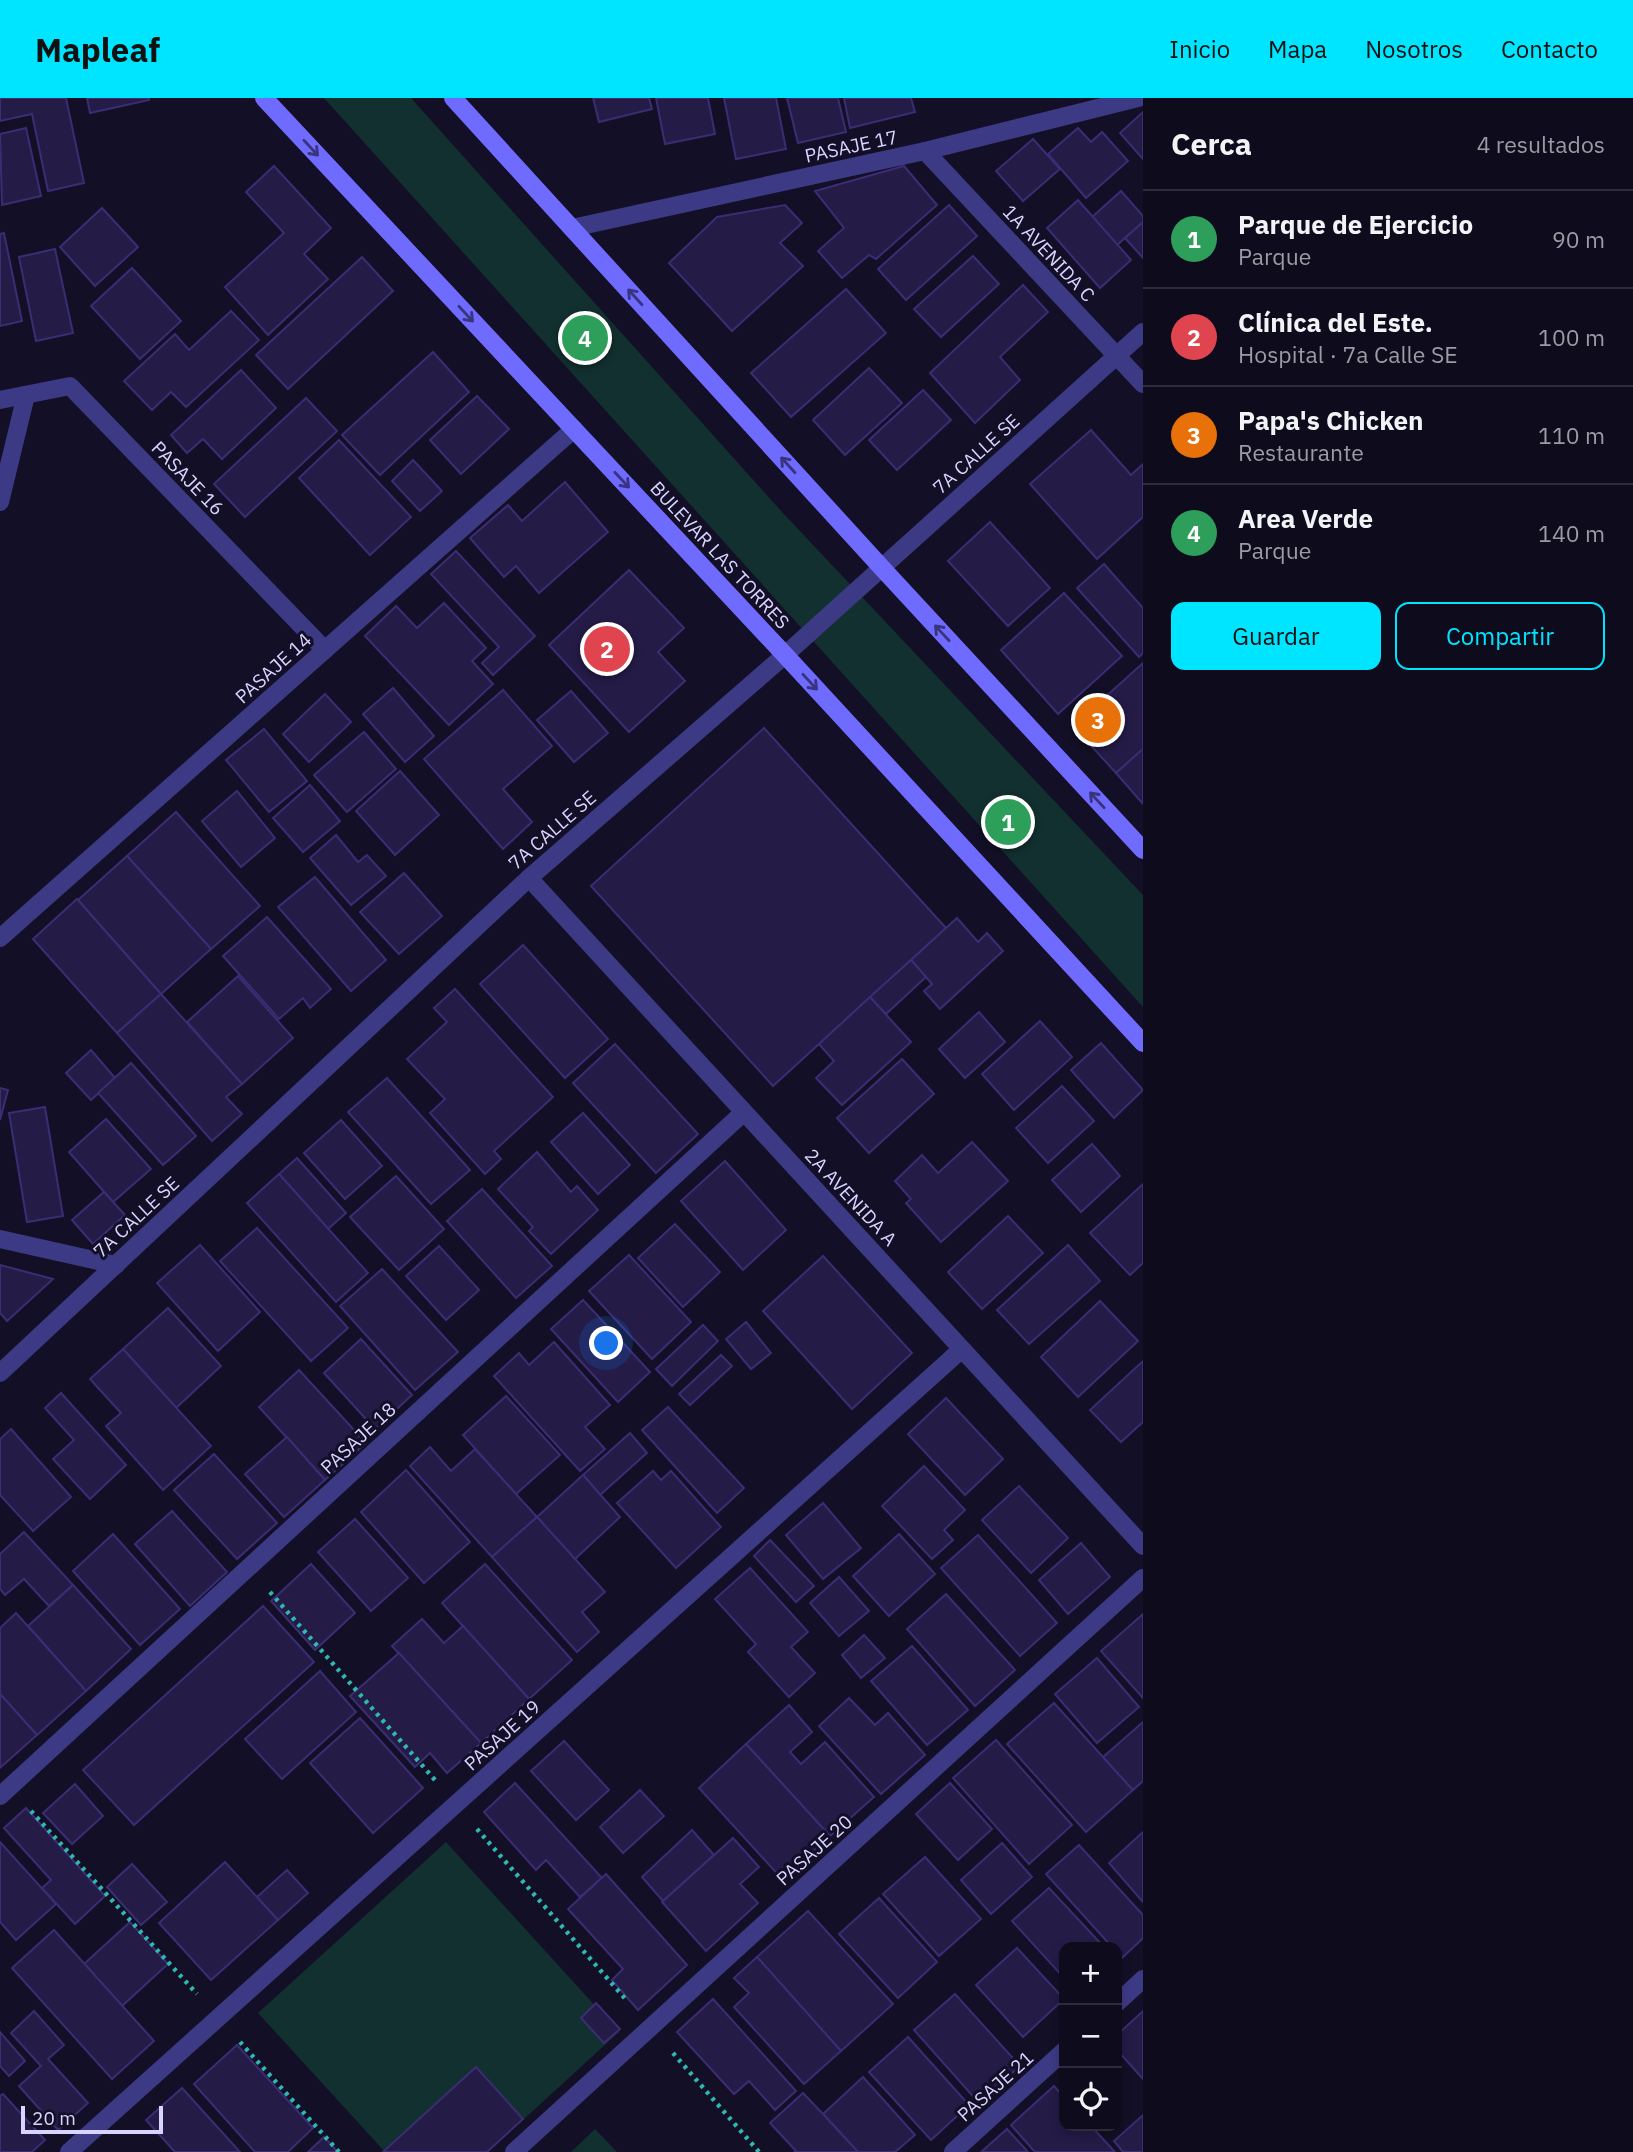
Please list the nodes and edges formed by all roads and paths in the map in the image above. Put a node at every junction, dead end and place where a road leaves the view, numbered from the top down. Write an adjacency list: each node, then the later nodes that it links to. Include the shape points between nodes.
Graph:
1 (264, 98): 11 (street, BULEVAR LAS TORRES, one-way to 11)
2 (453, 98): 5 (street)
3 (1138, 98): 4 (street, PASAJE 17)
4 (925, 152): 5 (street, PASAJE 17); 7 (street, 1A AVENIDA C)
5 (572, 228): 13 (street, one-way to 5)
6 (1143, 332): 7 (street, 7A CALLE SE)
7 (1117, 355): 8 (street, 1A AVENIDA C); 13 (street, 7A CALLE SE)
8 (1143, 384)
9 (26, 395): 10 (street, PASAJE 16); 12 (street); 14 (street, PASAJE 16, via 70,386)
10 (0, 400)
11 (574, 429): 14 (street, PASAJE 14); 15 (street, BULEVAR LAS TORRES, one-way to 15)
12 (0, 502)
13 (882, 568): 15 (street, 7A CALLE SE); 16 (street, one-way to 13)
14 (325, 650): 18 (street, PASAJE 14)
15 (785, 655): 17 (street, 7A CALLE SE); 19 (street, BULEVAR LAS TORRES, one-way to 19)
16 (1143, 850)
17 (529, 878): 20 (street, 2A AVENIDA A); 22 (street, 7A CALLE SE)
18 (0, 938)
19 (1143, 1043)
20 (744, 1112): 23 (street, 2A AVENIDA A); 26 (street, PASAJE 18)
21 (0, 1239): 22 (street)
22 (116, 1265): 24 (street, 7A CALLE SE)
23 (962, 1349): 25 (street, 2A AVENIDA A); 29 (street, PASAJE 19)
24 (0, 1373)
25 (1143, 1546)
26 (249, 1567): 28 (street, PASAJE 18); 29 (path)
27 (1143, 1578): 33 (street, PASAJE 20)
28 (5, 1792): 32 (path)
29 (455, 1804): 32 (street, PASAJE 19); 33 (path)
30 (1143, 1979): 31 (street)
31 (1122, 1998)
32 (218, 2018): 35 (street, PASAJE 19); 36 (path)
33 (650, 2028): 37 (street, PASAJE 20); 38 (path)
34 (1059, 2056): 39 (street, PASAJE 21)
35 (69, 2152)
36 (339, 2152)
37 (514, 2152)
38 (759, 2152)
39 (953, 2152)

